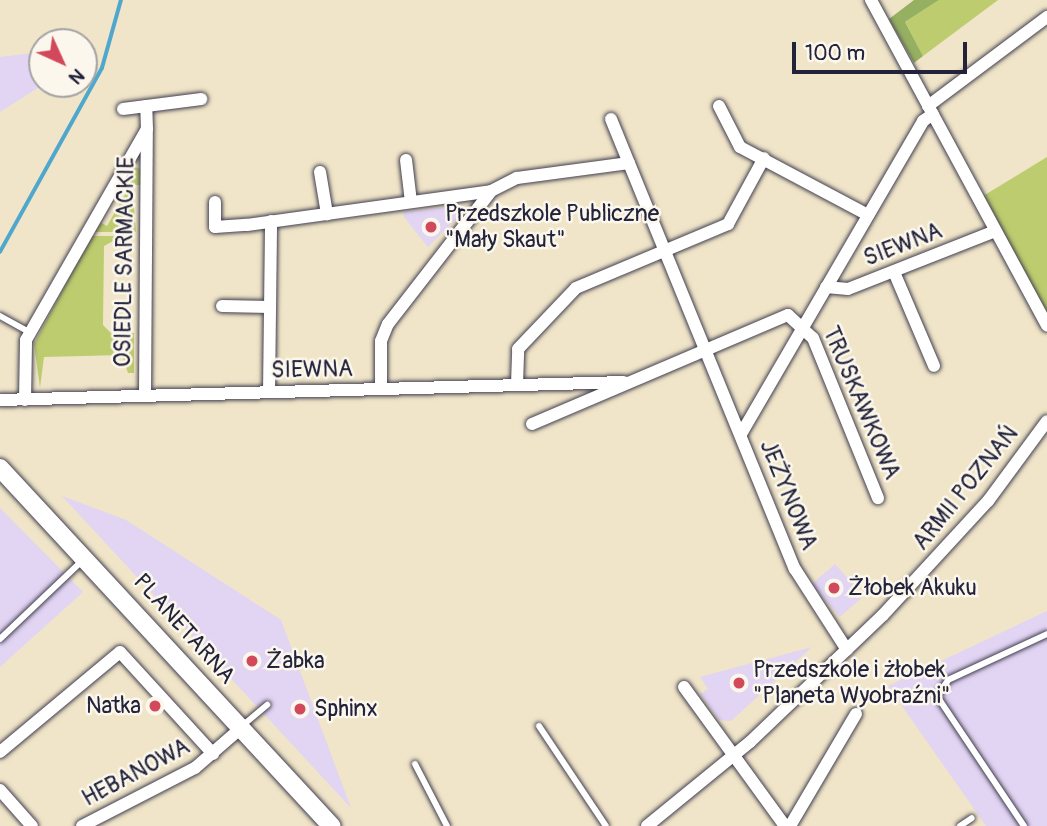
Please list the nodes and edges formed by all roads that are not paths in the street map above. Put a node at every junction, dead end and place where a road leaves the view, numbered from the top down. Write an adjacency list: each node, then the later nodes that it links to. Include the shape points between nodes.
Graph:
1 (871, 0): 7 (street)
2 (1047, 17): 7 (street)
3 (201, 99): 4 (street)
4 (146, 106): 6 (street); 9 (street, OSIEDLE SARMACKIE)
5 (719, 106): 10 (street, via 736,144)
6 (123, 109)
7 (931, 110): 18 (street); 20 (street)
8 (611, 119): 12 (street, JEŻYNOWA)
9 (147, 129): 29 (street, OSIEDLE SARMACKIE); 36 (street, OSIEDLE SARMACKIE)
10 (765, 158): 18 (street); 21 (street, via 733,221)
11 (406, 160): 16 (street)
12 (629, 163): 14 (street, via 517,178); 21 (street, JEŻYNOWA)
13 (320, 172): 17 (street)
14 (491, 191): 16 (street); 34 (street, via 388,324 381,341)
15 (215, 202): 19 (street, via 215,227)
16 (411, 202): 17 (street)
17 (327, 214): 19 (street)
18 (868, 215): 23 (street)
19 (271, 221): 25 (street)
20 (995, 231): 22 (street, SIEWNA); 28 (street)
21 (666, 250): 30 (street, JEŻYNOWA); 33 (street, via 576,288 518,349)
22 (894, 272): 23 (street, SIEWNA, via 840,291); 31 (street)
23 (826, 286): 27 (street)
24 (222, 306): 25 (street)
25 (270, 307): 35 (street)
26 (0, 316): 29 (lane)
27 (804, 324): 30 (street, SIEWNA, via 783,316); 41 (street); 43 (street, TRUSKAWKOWA)
28 (1047, 326)
29 (29, 332): 37 (street, OSIEDLE SARMACKIE)
30 (706, 347): 32 (street, SIEWNA); 41 (street, JEŻYNOWA)
31 (934, 366)
32 (624, 382): 33 (street, SIEWNA); 40 (street, SIEWNA)
33 (517, 384): 34 (street, SIEWNA)
34 (381, 389): 35 (street, SIEWNA)
35 (269, 392): 36 (street, SIEWNA)
36 (145, 395): 37 (street, SIEWNA)
37 (25, 400): 38 (street, SIEWNA)
38 (0, 401)
39 (1047, 421): 47 (street, ARMII POZNAŃ, via 965,527)
40 (532, 424)
41 (741, 434): 47 (street, JEŻYNOWA, via 805,591)
42 (0, 468): 44 (street, PLANETARNA)
43 (878, 498)
44 (85, 558): 46 (lane); 52 (street, PLANETARNA)
45 (1047, 634): 68 (lane, via 948,680 937,696)
46 (1, 636)
47 (847, 649): 55 (street, ARMII POZNAŃ)
48 (684, 687): 55 (street)
49 (267, 705): 52 (lane)
50 (856, 714): 66 (street)
51 (539, 726): 63 (lane)
52 (241, 728): 54 (street, HEBANOWA); 61 (street, PLANETARNA)
53 (0, 752): 54 (street, via 120,652)
54 (213, 754): 60 (street, HEBANOWA)
55 (734, 755): 64 (street, ARMII POZNAŃ); 65 (street)
56 (415, 764): 62 (lane)
57 (0, 790): 59 (street)
58 (972, 818): 67 (lane)
59 (32, 826)
60 (82, 826)
61 (331, 826)
62 (447, 826)
63 (606, 826)
64 (647, 826)
65 (785, 826)
66 (790, 826)
67 (960, 826)
68 (1024, 826)

